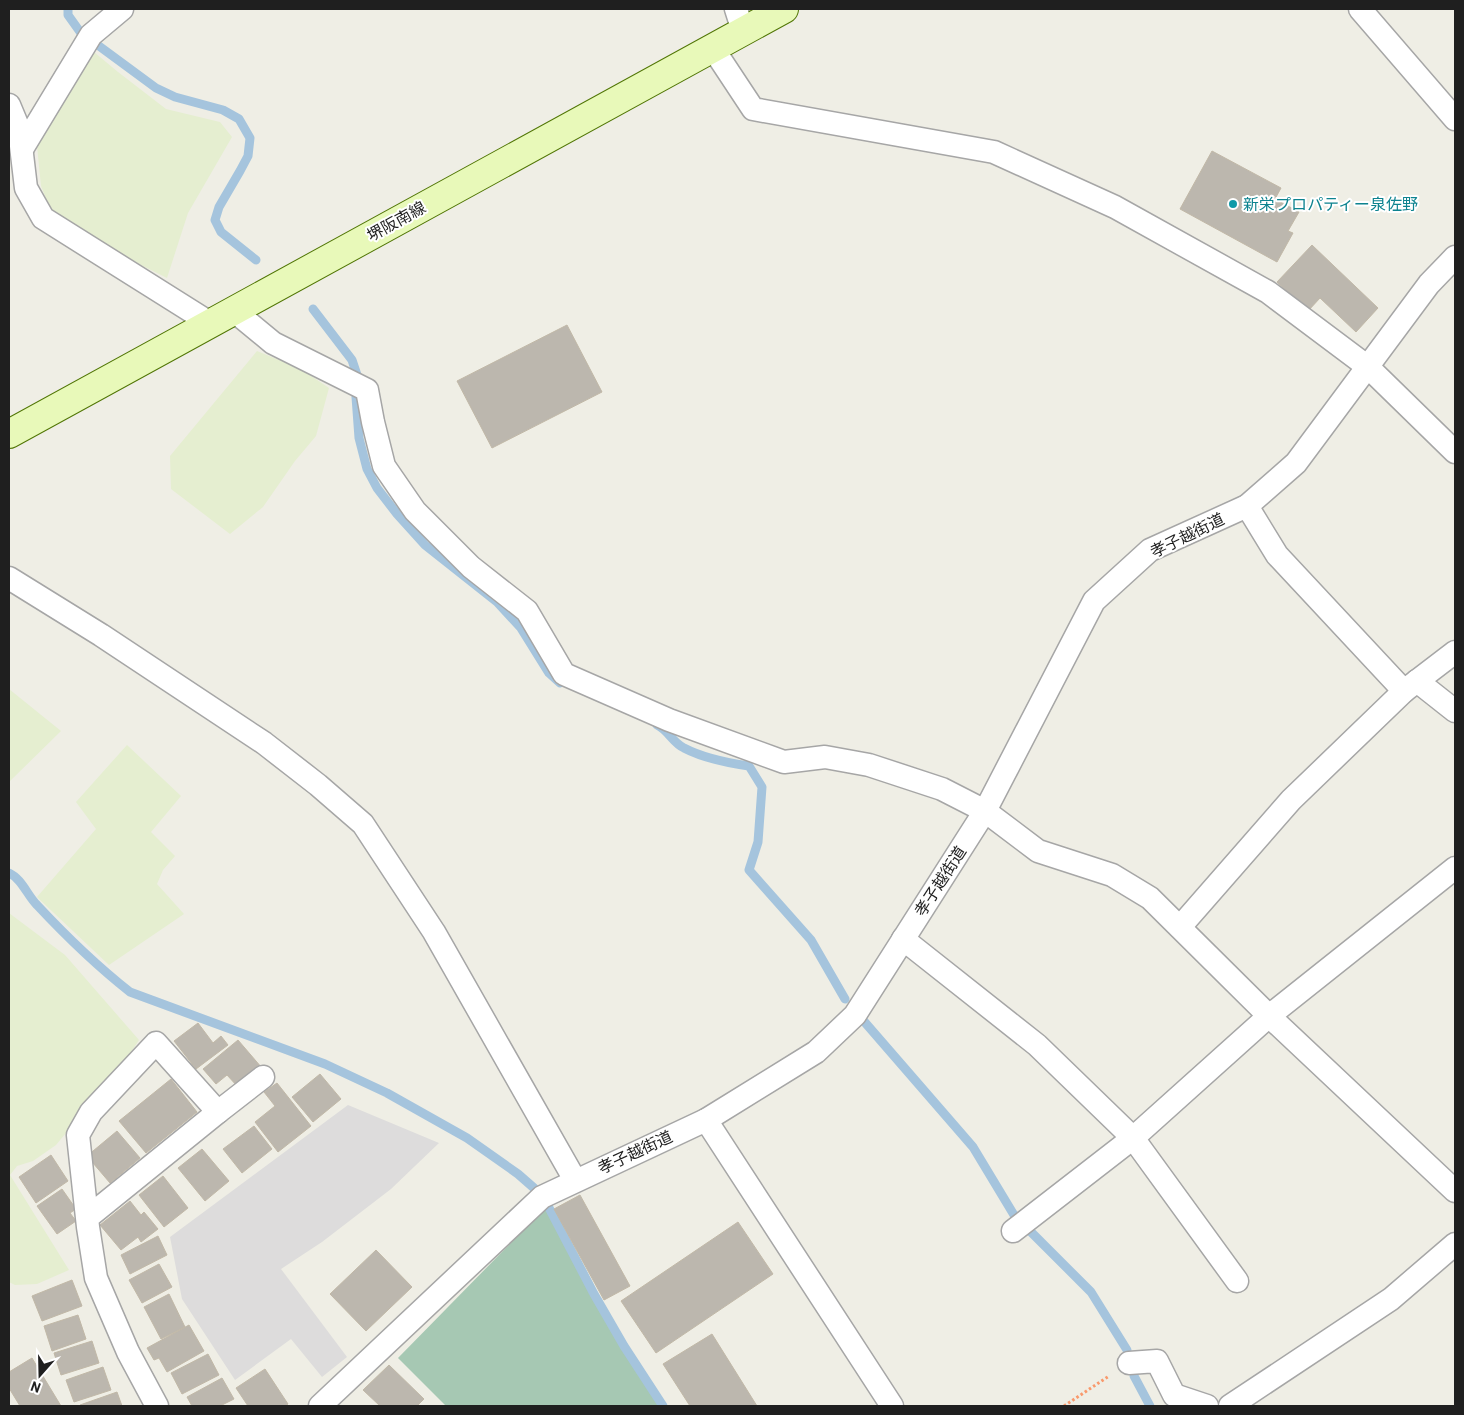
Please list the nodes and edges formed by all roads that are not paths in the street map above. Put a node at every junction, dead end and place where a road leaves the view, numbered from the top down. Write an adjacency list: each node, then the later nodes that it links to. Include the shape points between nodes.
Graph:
1 (122, 9): 8 (street, via 92,35)
2 (784, 9): 4 (main road, 堺阪南線)
3 (1360, 9): 7 (street)
4 (739, 20): 5 (main road, 堺阪南線)
5 (712, 47): 10 (main road, 堺阪南線); 11 (street, via 753,109 994,152 1115,207 1268,292)
6 (9, 106): 8 (street, via 20,129)
7 (1455, 119)
8 (22, 149): 10 (street, via 26,188 42,218)
9 (1455, 257): 11 (street, 孝子越街道, via 1429,284)
10 (222, 316): 12 (main road, 堺阪南線); 19 (street, via 367,390 384,466 415,511 470,567 527,611 564,674 668,720 784,762 825,757 869,765 942,789)
11 (1368, 367): 13 (street); 14 (street, 孝子越街道, via 1296,463)
12 (9, 434)
13 (1455, 452)
14 (1247, 506): 17 (street, via 1277,555); 19 (street, 孝子越街道, via 1150,550 1094,601)
15 (9, 578): 28 (street, via 264,743 363,824 434,932)
16 (1455, 652): 17 (street)
17 (1410, 686): 18 (street); 21 (street, via 1291,800)
18 (1455, 711)
19 (985, 811): 21 (street, via 1038,851 1112,875 1150,898); 22 (street, 孝子越街道)
20 (1455, 870): 23 (street)
21 (1180, 927): 23 (street)
22 (903, 939): 26 (street, 孝子越街道, via 855,1015 816,1052); 27 (street, via 1037,1045)
23 (1268, 1016): 27 (street); 29 (street)
24 (262, 1077): 25 (street)
25 (218, 1112): 30 (street); 30 (street, via 156,1043 91,1112 78,1135)
26 (706, 1120): 28 (street, 孝子越街道); 37 (street)
27 (1133, 1138): 31 (street); 33 (street)
28 (575, 1180): 36 (street, 孝子越街道, via 542,1196)
29 (1455, 1191)
30 (87, 1218): 35 (street, via 96,1278 128,1352)
31 (1013, 1231)
32 (1455, 1244): 39 (street, via 1392,1299)
33 (1237, 1281)
34 (1130, 1363): 38 (street, via 1157,1361 1174,1395)
35 (157, 1406)
36 (320, 1406)
37 (892, 1406)
38 (1206, 1406)
39 (1230, 1406)

